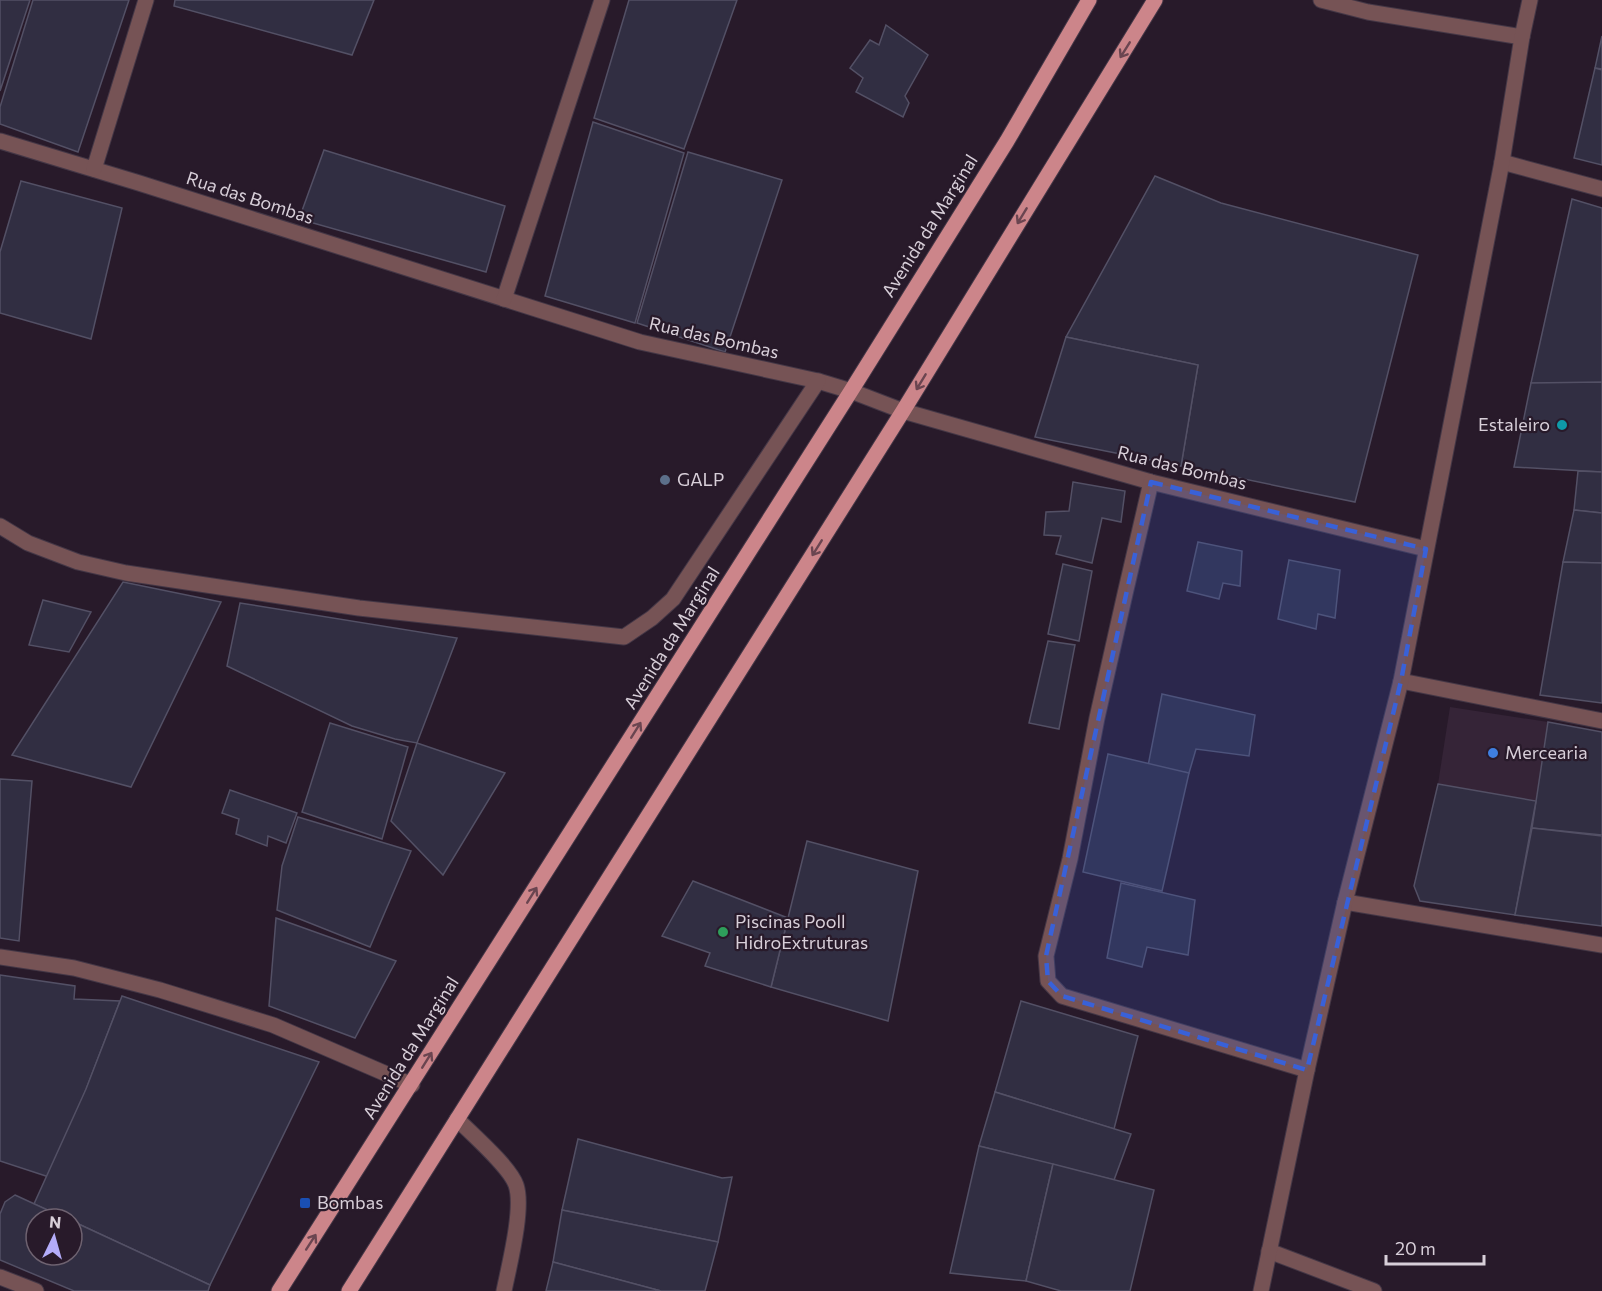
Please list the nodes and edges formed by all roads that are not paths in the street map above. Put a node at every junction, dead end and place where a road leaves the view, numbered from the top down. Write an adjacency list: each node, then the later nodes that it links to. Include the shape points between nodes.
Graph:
1 (146, 0): 10 (street)
2 (602, 0): 12 (street)
3 (1089, 0): 14 (main road, Avenida da Marginal, via 1007,141)
4 (1155, 0): 15 (main road, one-way to 15)
5 (1321, 0): 7 (street, via 1368,12)
6 (1530, 0): 7 (street)
7 (1522, 37): 9 (street)
8 (0, 141): 10 (street, Rua das Bombas)
9 (1502, 162): 11 (street); 18 (street)
10 (94, 169): 12 (street, Rua das Bombas)
11 (1602, 189)
12 (504, 299): 13 (street, Rua das Bombas, via 640,342)
13 (818, 381): 14 (street, Rua das Bombas); 17 (street, via 673,599 624,637 359,608 126,573 78,562 28,543)
14 (851, 391): 15 (street, Rua das Bombas); 25 (main road, Avenida da Marginal, one-way to 14)
15 (903, 411): 16 (street, Rua das Bombas); 26 (main road, one-way to 26)
16 (1151, 482): 18 (street, Rua das Bombas); 24 (street, via 1046,956 1048,981 1062,996)
17 (0, 526)
18 (1426, 549): 19 (street)
19 (1401, 681): 20 (street); 21 (street)
20 (1602, 721)
21 (1345, 902): 22 (street); 24 (street)
22 (1602, 945)
23 (0, 957): 25 (street, via 74,968 273,1025)
24 (1307, 1070): 27 (street)
25 (412, 1085): 30 (main road, Avenida da Marginal, one-way to 25)
26 (457, 1119): 31 (main road); 32 (street, via 507,1169 516,1184 519,1201)
27 (1269, 1251): 33 (street); 34 (street)
28 (0, 1277): 29 (street)
29 (36, 1291)
30 (279, 1291)
31 (349, 1291)
32 (504, 1291)
33 (1261, 1291)
34 (1374, 1291)

